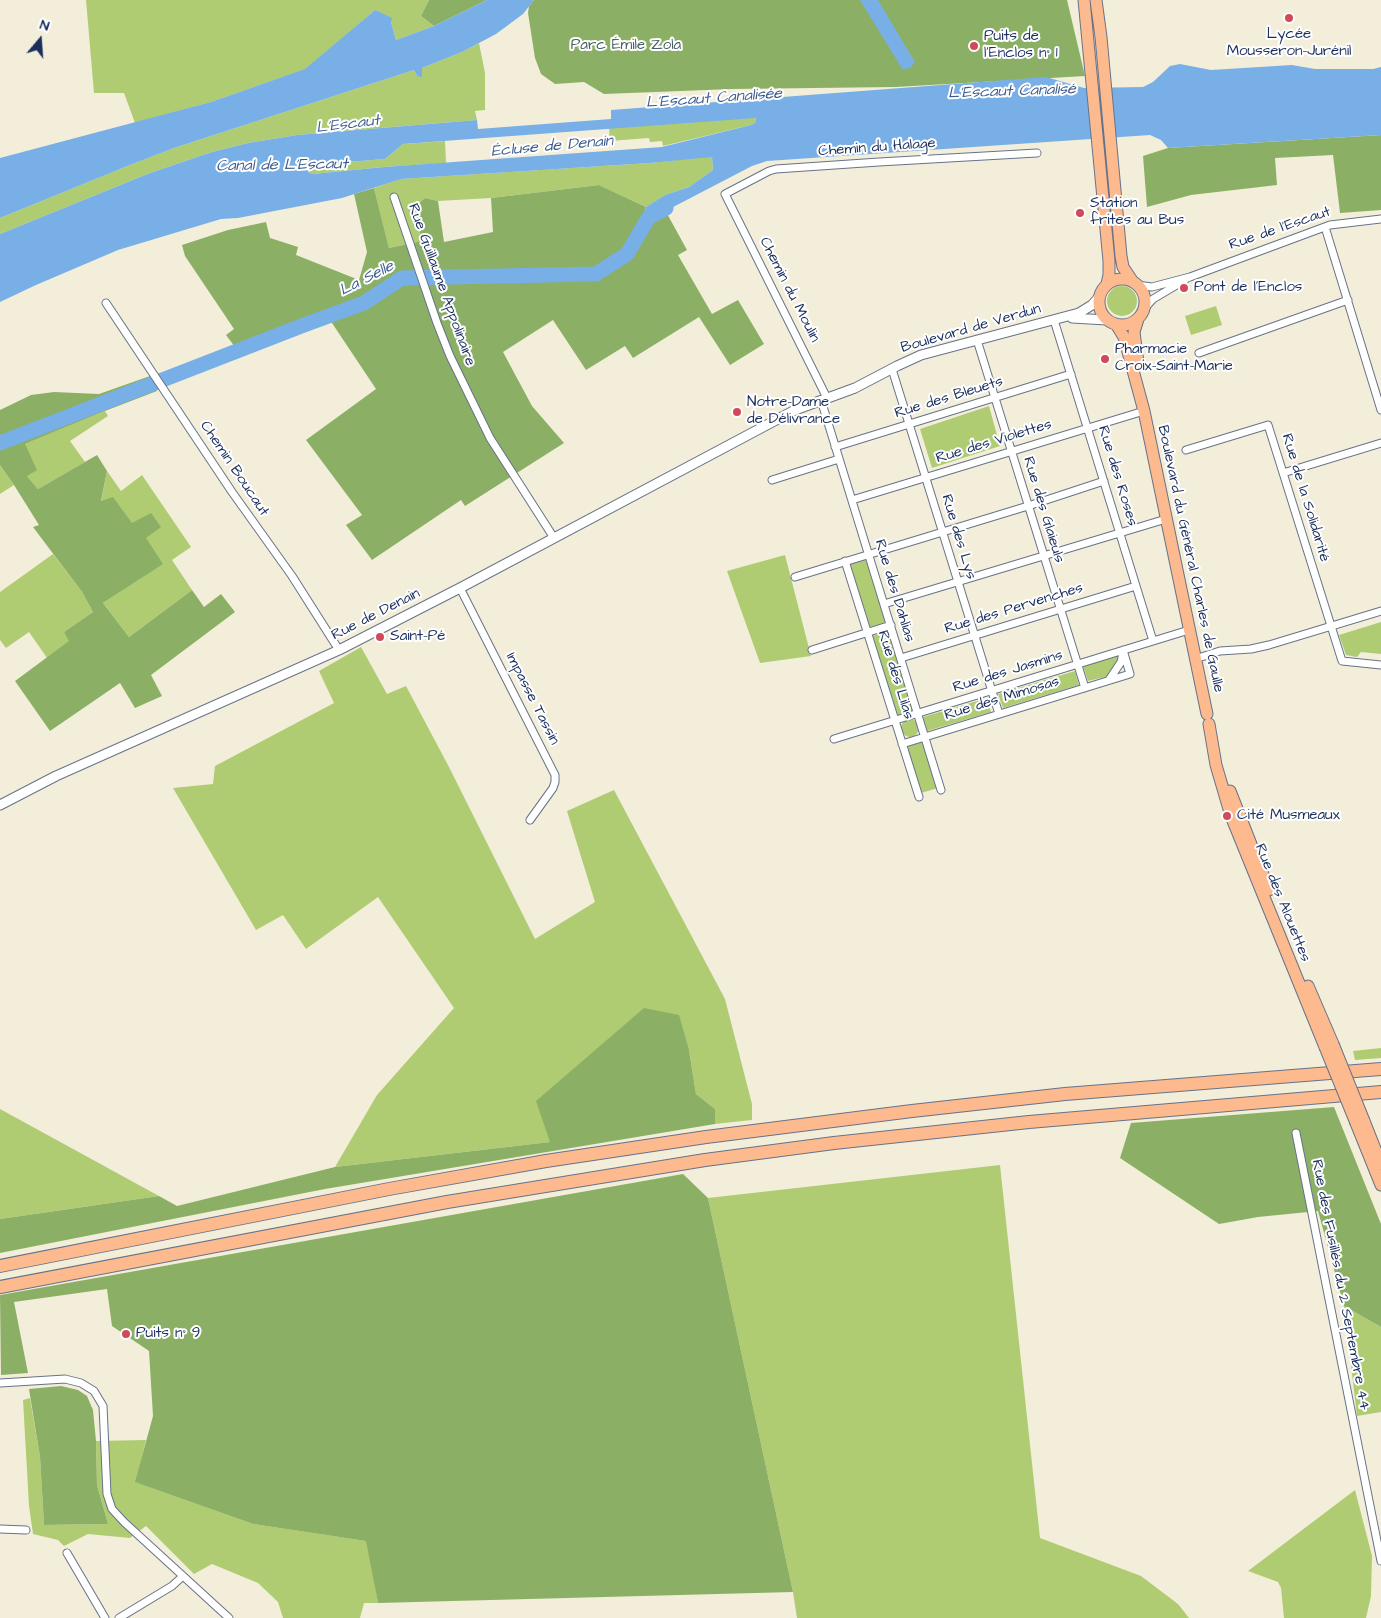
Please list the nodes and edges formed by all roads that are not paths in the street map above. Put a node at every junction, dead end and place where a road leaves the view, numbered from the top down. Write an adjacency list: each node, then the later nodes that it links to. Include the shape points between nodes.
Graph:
1 (1084, 0): 10 (main road, via 1109,260)
2 (1096, 0): 9 (main road, via 1121,260)
3 (1037, 153): 4 (street, Chemin du Halage, via 776,169)
4 (725, 194): 23 (street, Chemin du Moulin)
5 (394, 197): 43 (street, Rue Guillaume Appolinaire, via 446,347 486,429)
6 (1381, 219): 7 (street, Rue de l'Escaut)
7 (1325, 226): 8 (street, Rue de l'Escaut); 12 (street)
8 (1190, 277): 9 (street, Rue de l'Escaut, via 1152,287); 14 (street, Rue de l'Escaut, via 1153,299)
9 (1135, 283): 10 (main road, via 1120,279); 14 (main road, via 1144,295)
10 (1107, 284): 11 (main road)
11 (1100, 297): 15 (street, Boulevard de Verdun, via 1085,310); 17 (main road, via 1099,308)
12 (1348, 300): 19 (street); 24 (street)
13 (106, 303): 60 (street, Chemin Boucaut)
14 (1145, 308): 16 (main road)
15 (1057, 319): 17 (street, Boulevard de Verdun, via 1090,318); 18 (street, Boulevard de Verdun); 21 (street, Rue des Roses)
16 (1138, 319): 17 (main road, via 1129,324); 25 (main road, Boulevard du Général Charles de Gaulle, via 1134,335)
17 (1111, 322): 25 (main road, Boulevard du Général Charles de Gaulle, via 1124,337)
18 (977, 340): 20 (street, Boulevard de Verdun, via 921,355); 22 (street, Rue des Glaieuls)
19 (1199, 353)
20 (892, 369): 23 (street, Boulevard de Verdun); 26 (street, Rue des Lys)
21 (1071, 374): 22 (street, Rue des Bleuets); 27 (street, Rue des Roses)
22 (995, 398): 26 (street, Rue des Bleuets); 32 (street, Rue des Glaieuls)
23 (824, 399): 28 (street, Boulevard de Verdun); 30 (street, Rue des Dahlias)
24 (1381, 410)
25 (1144, 411): 27 (street, Rue des Violettes); 40 (main road, Boulevard du Général Charles de Gaulle)
26 (909, 425): 30 (street, Rue des Bleuets); 35 (street, Rue des Lys)
27 (1087, 427): 32 (street, Rue des Violettes); 37 (street, Rue des Roses)
28 (755, 430): 43 (street, Rue de Denain)
29 (1381, 443): 34 (street)
30 (835, 447): 33 (street, Rue des Dahlias)
31 (1186, 450): 34 (street, Rue de la Solidarité, via 1268,425)
32 (1011, 451): 35 (street, Rue des Violettes); 39 (street, Rue des Glaieuls)
33 (839, 460): 36 (street); 38 (street, Rue des Dahlias)
34 (1283, 473): 55 (street, Rue de la Solidarité)
35 (926, 478): 38 (street, Rue des Violettes); 41 (street, Rue des Lys)
36 (772, 480)
37 (1104, 481): 39 (street); 42 (street, Rue des Roses)
38 (852, 500): 44 (street, Rue des Dahlias)
39 (1028, 506): 41 (street); 45 (street, Rue des Glaieuls)
40 (1166, 519): 42 (street); 56 (main road, Boulevard du Général Charles de Gaulle)
41 (942, 532): 44 (street); 48 (street, Rue des Lys)
42 (1120, 532): 45 (street); 49 (street, Rue des Roses)
43 (554, 538): 50 (street, Rue de Denain)
44 (868, 554): 46 (street); 51 (street, Rue des Dahlias)
45 (1043, 555): 48 (street); 52 (street, Rue des Glaieuls)
46 (846, 561): 47 (street); 57 (street, Rue des Lilas)
47 (795, 577)
48 (958, 582): 51 (street); 58 (street, Rue des Lys)
49 (1136, 586): 52 (street, Rue des Pervenches); 59 (street, Rue des Roses)
50 (460, 588): 60 (street, Rue de Denain); 80 (street, Impasse Tassin, via 555,775 553,788)
51 (884, 604): 54 (street, Rue des Dahlias)
52 (1060, 609): 58 (street, Rue des Pervenches); 65 (street, Rue des Glaieuls)
53 (1381, 611): 55 (street)
54 (891, 626): 57 (street); 63 (street, Rue des Dahlias)
55 (1331, 626): 64 (street, via 1270,645 1220,651); 66 (street, Rue de la Solidarité, via 1342,661)
56 (1189, 630): 59 (street, Rue des Jasmins); 64 (main road, Boulevard du Général Charles de Gaulle)
57 (868, 633): 61 (street); 73 (street, Rue des Lilas)
58 (974, 636): 63 (street, Rue des Pervenches); 69 (street, Rue des Lys)
59 (1153, 641): 62 (street, Rue des Jasmins)
60 (339, 650): 79 (street, Rue de Denain, via 66,771)
61 (812, 650)
62 (1123, 650): 65 (street, Rue des Jasmins); 67 (street, via 1121,662); 67 (street, Rue des Mimosas, via 1130,674)
63 (901, 658): 70 (street, Rue des Dahlias)
64 (1195, 659): 72 (main road, Boulevard du Général Charles de Gaulle)
65 (1078, 665): 68 (street, Rue des Glaieuls); 69 (street, Rue des Jasmins)
66 (1381, 665)
67 (1109, 680): 68 (street, Rue des Mimosas)
68 (1085, 688): 71 (street, Rue des Mimosas)
69 (992, 692): 70 (street, Rue des Jasmins); 71 (street, Rue des Lys)
70 (918, 714): 73 (street, Rue des Jasmins); 74 (street, Rue des Dahlias)
71 (999, 714): 74 (street, Rue des Mimosas)
72 (1207, 714)
73 (895, 721): 75 (street, Rue des Jasmins); 76 (street, Rue des Lilas)
74 (925, 737): 76 (street, Rue des Mimosas); 77 (street, Rue des Dahlias)
75 (834, 739)
76 (902, 744): 78 (street, Rue des Lilas)
77 (942, 790)
78 (919, 797)
79 (0, 805)
80 (530, 820)
81 (1329, 1045): 81 (main road, Rue des Alouettes, via 1244,827 1209,724 1216,765 1231,816); 84 (main road, bridge)
82 (1381, 1069): 88 (highway, via 1065,1094 738,1132 452,1177)
83 (1381, 1092): 89 (highway, via 1029,1122 705,1160 455,1200)
84 (1360, 1122): 86 (main road); 87 (main road)
85 (1296, 1133): 94 (street, Rue des Fusillés du 2 Septembre 44)
86 (1381, 1164)
87 (1381, 1185)
88 (0, 1266)
89 (0, 1287)
90 (0, 1383): 95 (street, via 70,1379 94,1391 104,1414 107,1494 112,1509)
91 (0, 1529): 92 (street)
92 (26, 1530)
93 (67, 1553): 96 (street)
94 (1381, 1561)
95 (183, 1576): 97 (street); 98 (street)
96 (105, 1618)
97 (118, 1618)
98 (229, 1618)

